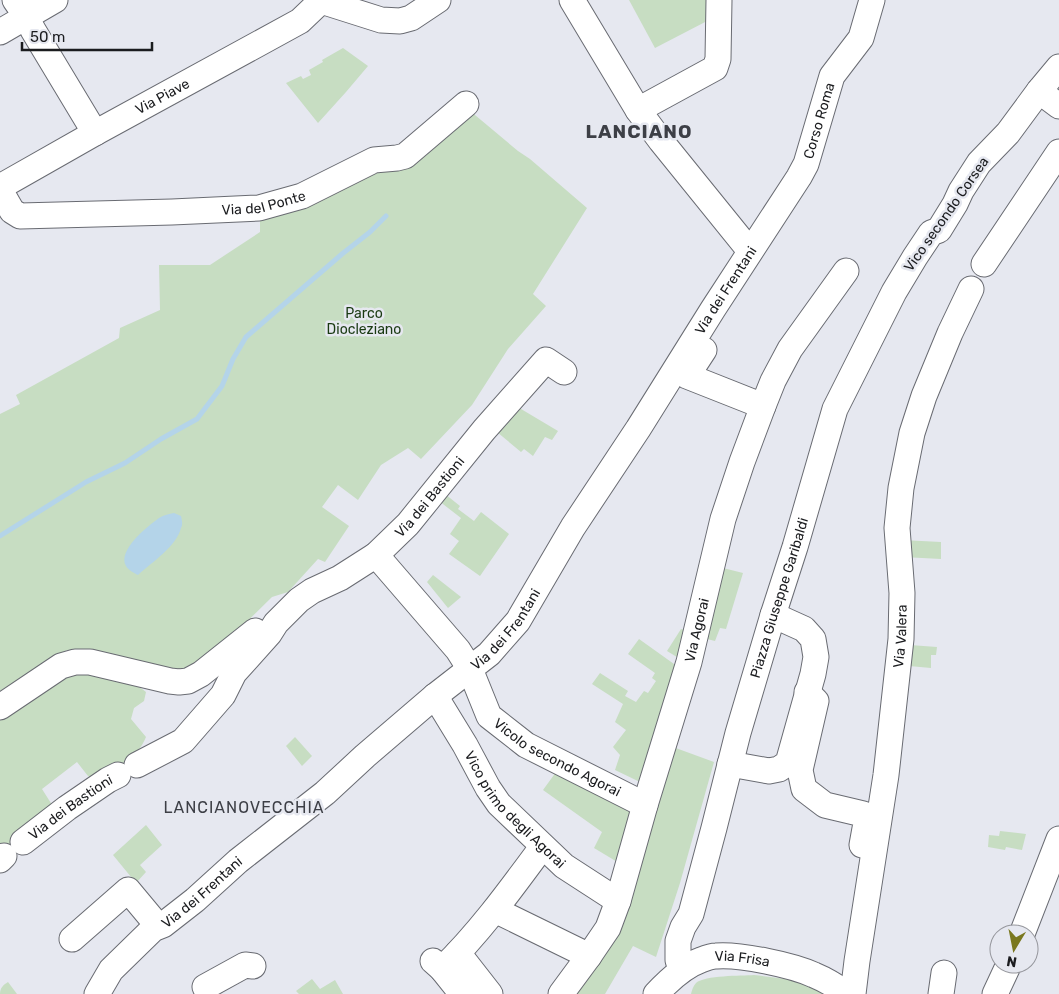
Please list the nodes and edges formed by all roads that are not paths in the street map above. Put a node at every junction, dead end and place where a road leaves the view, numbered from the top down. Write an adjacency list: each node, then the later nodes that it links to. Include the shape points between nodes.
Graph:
1 (55, 0): 8 (street)
2 (320, 0): 7 (street); 16 (street, Via Piave, via 300,21)
3 (438, 0): 9 (street, via 411,18)
4 (572, 0): 15 (street)
5 (719, 0): 15 (street, via 715,68)
6 (872, 0): 19 (street, Corso Roma, via 861,38 832,76 806,164)
7 (362, 6): 9 (street, via 381,20)
8 (21, 8): 10 (street); 16 (street)
9 (395, 10)
10 (0, 32)
11 (1059, 67): 12 (street, Vico secondo Corsea)
12 (1039, 91): 14 (street); 24 (street, Vico secondo Corsea, via 1008,133 979,163 939,230 931,233)
13 (466, 104): 18 (street, Via del Ponte, via 405,156 374,160 302,196 259,208 20,216 12,211)
14 (1059, 106)
15 (638, 110): 19 (street, via 661,141)
16 (95, 133): 18 (street, Via Piave)
17 (1056, 156): 20 (street)
18 (0, 189)
19 (756, 242): 22 (street, Via dei Frentani)
20 (984, 264)
21 (846, 271): 26 (street, Via Agorai, via 790,348)
22 (729, 285): 26 (street, via 725,317 687,376); 30 (street, Via dei Frentani, via 571,530 518,621 489,654)
23 (971, 289): 41 (street, Via Valera, via 924,396 900,488 897,528 902,593 901,639 886,775)
24 (894, 292): 28 (street, Piazza Giuseppe Garibaldi, via 836,409)
25 (564, 372): 27 (street, Via dei Bastioni, via 546,360 408,524)
26 (763, 406): 35 (street, Via Agorai, via 723,519 689,662)
27 (376, 554): 29 (street, Via dei Bastioni, via 340,578 312,591); 30 (street, Vicolo secondo Agorai, via 458,650)
28 (773, 615): 31 (street, via 804,628 813,640 816,657); 34 (street, Piazza Giuseppe Garibaldi)
29 (276, 623): 33 (street, Via dei Bastioni, via 261,626 188,681 170,681 90,662 75,662 61,666); 38 (street, Via dei Bastioni, via 234,672 223,695 183,741 108,780)
30 (470, 669): 32 (street, Via dei Frentani); 35 (street, Vicolo secondo Agorai, via 489,716 526,745)
31 (807, 692): 34 (street, via 788,763 778,770 769,771); 41 (street, via 816,701 800,770 804,789 825,805 864,814 866,822 853,898 855,909)
32 (435, 696): 37 (street, Vico primo degli Agorai, via 499,804); 44 (street, Via dei Frentani, via 319,799 238,860 195,900)
33 (0, 707)
34 (730, 764): 42 (street, Piazza Giuseppe Garibaldi)
35 (645, 805): 39 (street, Via Agorai)
36 (1059, 839): 43 (street)
37 (542, 847): 39 (street, Vico primo degli Agorai, via 564,866); 40 (street)
38 (9, 853)
39 (618, 901): 46 (street, Via Agorai, via 608,928)
40 (495, 910): 46 (street); 48 (street)
41 (864, 912): 53 (street, Via Valera)
42 (691, 914): 47 (street, via 695,929); 50 (street, Piazza Giuseppe Garibaldi, via 678,941 678,960)
43 (1026, 924)
44 (156, 927): 45 (street, via 128,890); 54 (street, Via dei Frentani, via 111,970)
45 (72, 939)
46 (588, 956): 57 (street, Via Agorai)
47 (715, 956): 50 (street, Via Frisa); 53 (street, Via Frisa, via 765,961 792,968)
48 (444, 961): 55 (street); 56 (street)
49 (253, 966): 52 (street, via 245,965)
50 (682, 970): 58 (street, Via Frisa)
51 (1004, 974): 59 (street)
52 (205, 987)
53 (845, 991)
54 (98, 993)
55 (462, 994)
56 (490, 994)
57 (561, 994)
58 (656, 994)
59 (995, 994)

